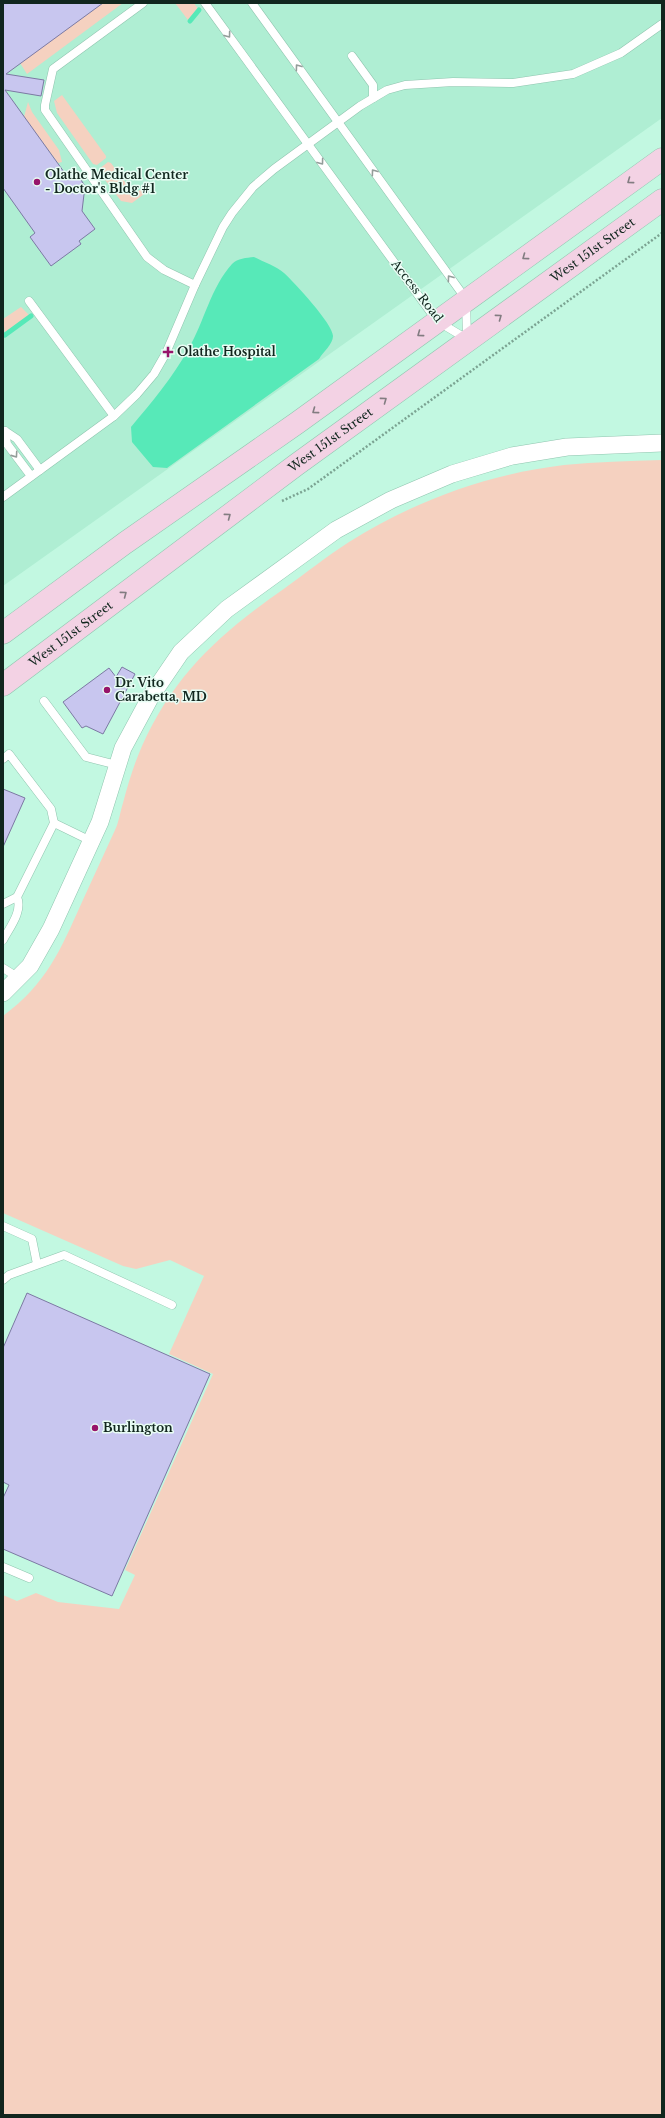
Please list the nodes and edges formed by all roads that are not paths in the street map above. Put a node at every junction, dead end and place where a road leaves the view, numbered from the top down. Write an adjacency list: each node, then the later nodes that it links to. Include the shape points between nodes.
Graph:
1 (143, 3): 11 (lane, via 53,69 45,110 147,257 160,268)
2 (205, 3): 8 (lane, Access Road, one-way to 8)
3 (252, 3): 7 (lane, one-way to 3)
4 (662, 24): 6 (lane, via 621,53 572,74 513,83 424,83 387,90)
5 (352, 56): 6 (lane, via 373,85)
6 (373, 98): 7 (lane)
7 (338, 122): 8 (lane); 12 (lane, one-way to 7)
8 (308, 144): 11 (lane, via 258,182 242,200 223,227); 14 (lane, Access Road, one-way to 14)
9 (662, 159): 12 (main road, one-way to 12)
10 (662, 200): 15 (main road, West 151st Street, one-way to 10)
11 (195, 285): 16 (lane, via 166,353 154,374)
12 (466, 299): 14 (main road); 15 (lane)
13 (29, 301): 16 (lane)
14 (437, 321): 15 (lane, Access Road); 21 (main road, one-way to 21)
15 (467, 340): 22 (main road, West 151st Street, one-way to 15)
16 (114, 416): 18 (lane)
17 (662, 443): 25 (street, via 567,446 512,456 419,486 358,517 254,588 227,609 181,652 151,696 123,748)
18 (40, 470): 19 (lane); 19 (lane, one-way to 19, via 16,438 5,431 8,444)
19 (31, 476): 20 (lane)
20 (3, 497)
21 (3, 634)
22 (3, 685)
23 (44, 701): 25 (lane, via 86,757)
24 (3, 759): 26 (lane, via 9,754 51,809)
25 (117, 765): 27 (street, via 100,822)
26 (54, 823): 27 (lane); 28 (lane)
27 (91, 840): 32 (street, via 51,929 30,966)
28 (17, 897): 29 (lane); 30 (lane, via 20,903 19,911)
29 (3, 904)
30 (3, 940)
31 (3, 968): 32 (lane)
32 (19, 978): 33 (street)
33 (3, 993)
34 (3, 1226): 35 (lane, via 32,1239)
35 (37, 1264): 36 (lane); 37 (lane, via 64,1255)
36 (5, 1276)
37 (172, 1305)
38 (3, 1567): 39 (lane)
39 (29, 1578)

